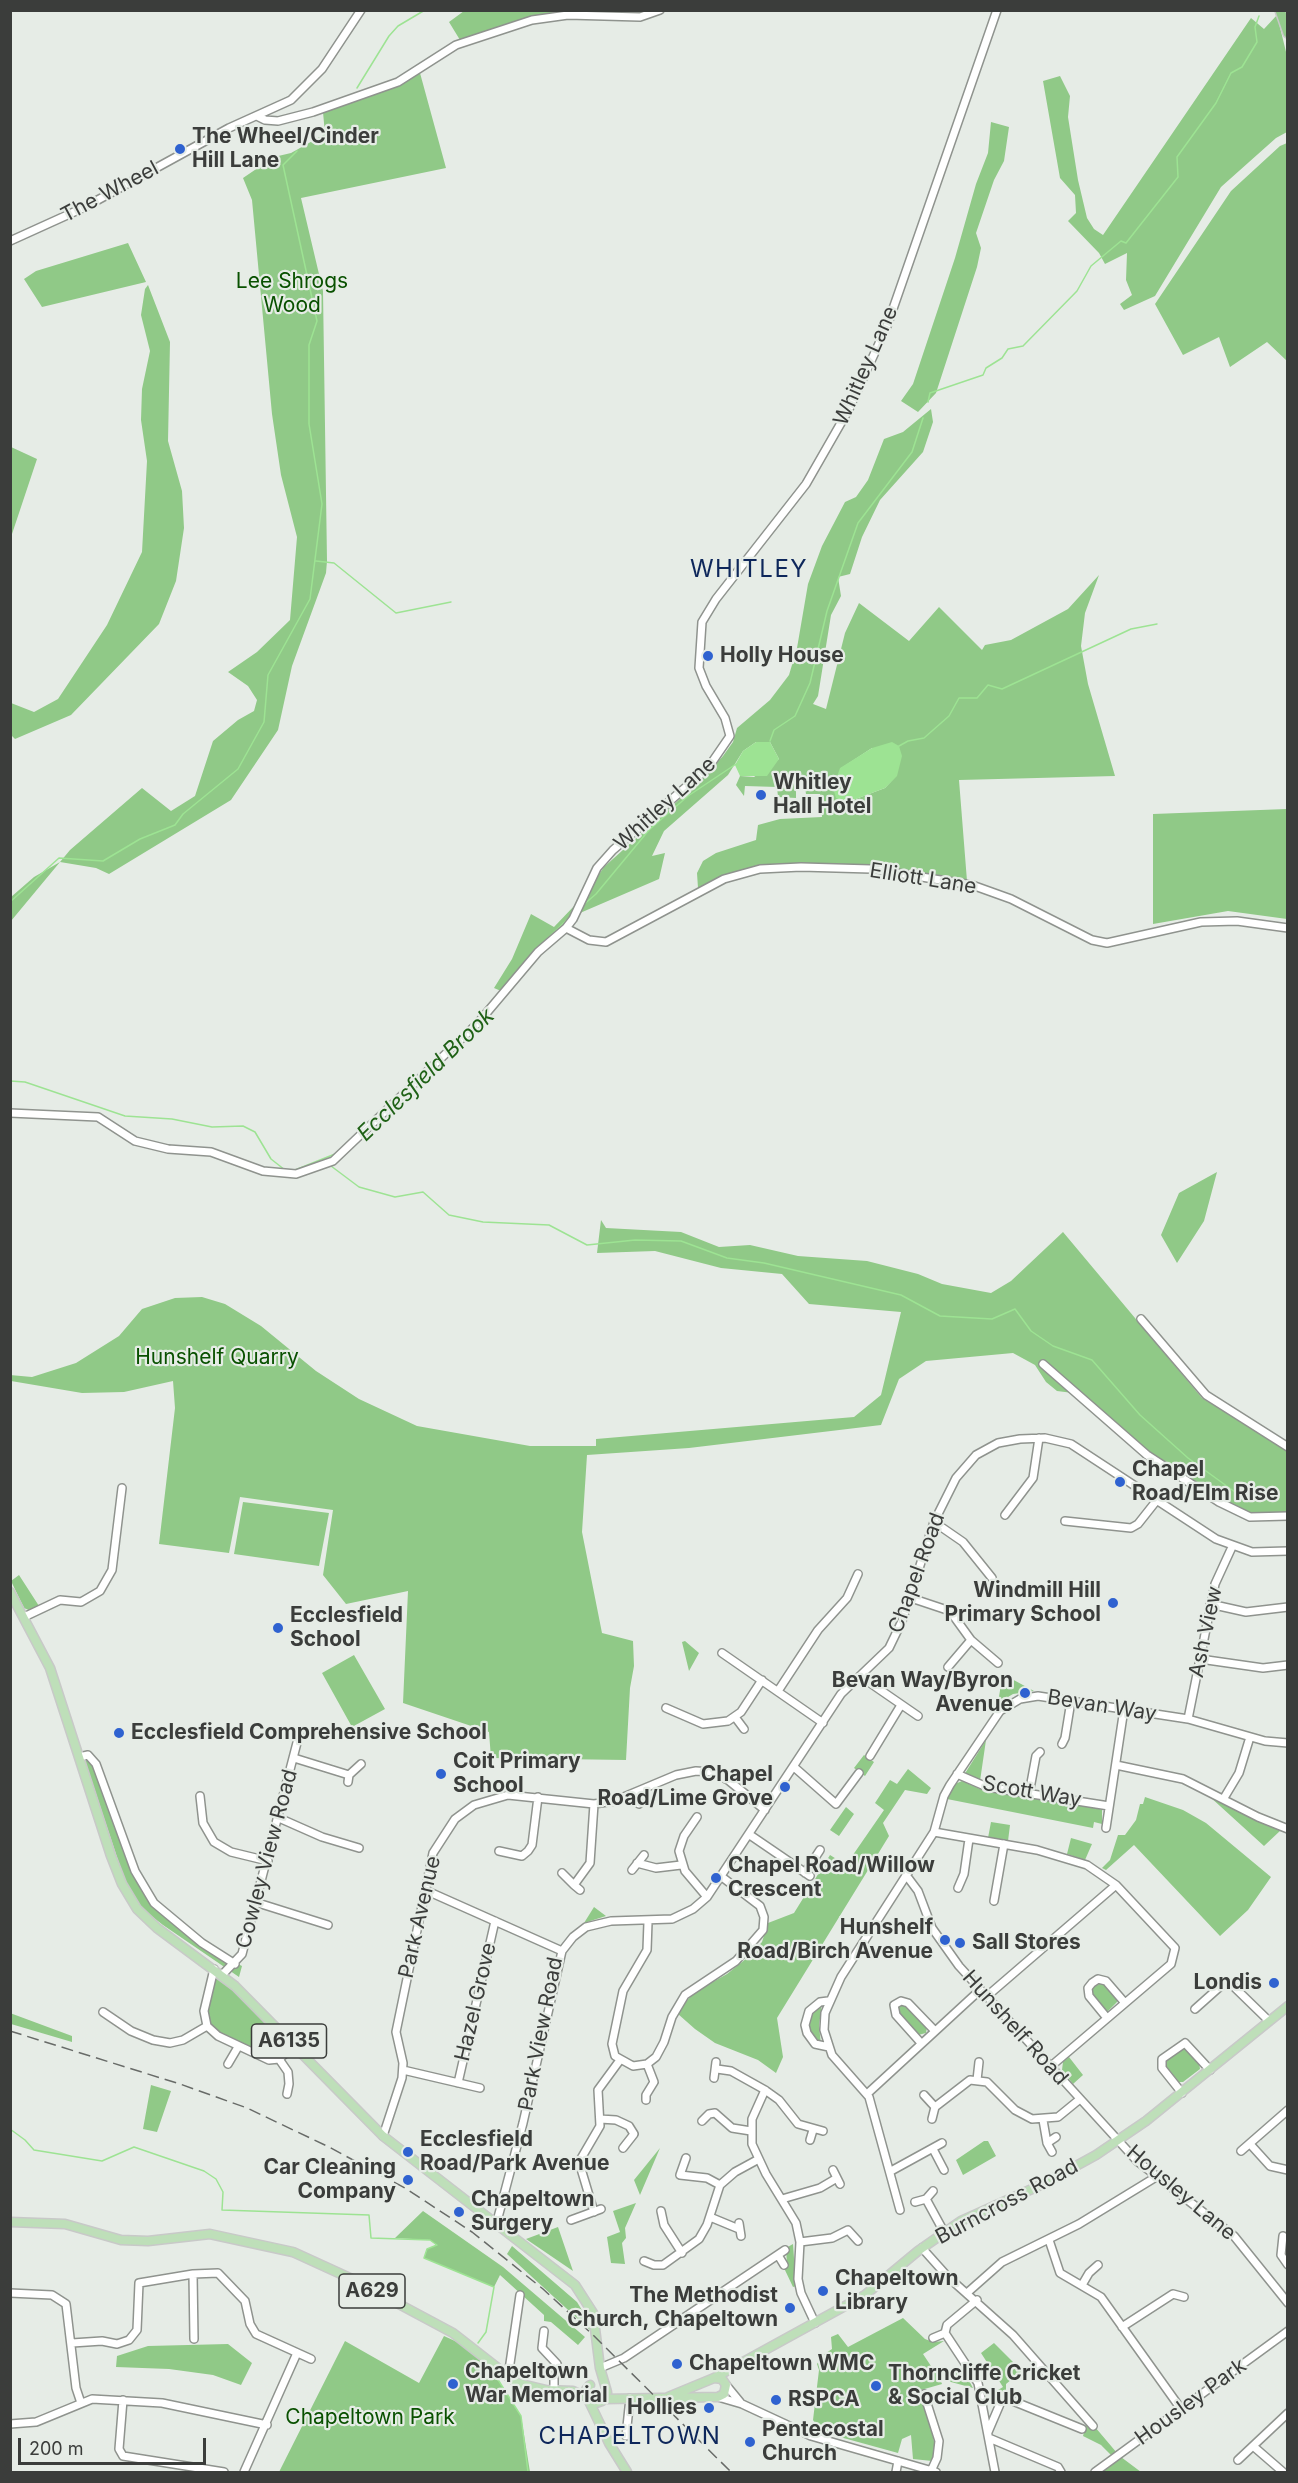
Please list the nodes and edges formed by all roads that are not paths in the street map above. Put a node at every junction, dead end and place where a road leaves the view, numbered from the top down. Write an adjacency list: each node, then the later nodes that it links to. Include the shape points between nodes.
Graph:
1 (361, 10): 6 (street, The Wheel, via 313,80 291,100)
2 (660, 10): 6 (street, via 640,17 576,14 532,20 456,45 399,82 278,121)
3 (997, 10): 8 (street, Whitley Lane, via 887,326 849,410 806,484 702,622 699,668 729,729 727,744 697,780 597,868)
4 (1280, 10): 5 (highway)
5 (1287, 33)
6 (257, 116): 7 (street, The Wheel, via 85,207)
7 (10, 241)
8 (566, 928): 9 (street, Elliott Lane, via 588,939 606,942 724,879 760,869 801,867 871,869 972,885 1011,899 1083,936 1107,943 1202,922 1237,921); 10 (street, Whitley Lane, via 538,952 478,1023 342,1155 301,1173 263,1171 211,1152 135,1141 98,1116)
9 (1287, 928)
10 (10, 1113)
11 (1141, 1319): 14 (street, via 1206,1395)
12 (1043, 1364): 18 (street, via 1147,1455 1220,1502 1250,1517)
13 (1039, 1438): 16 (street, Chapel Road, via 1076,1447); 17 (street, via 1033,1478); 20 (street, Chapel Road, via 1009,1440 976,1455 956,1478)
14 (1287, 1447)
15 (122, 1488): 29 (street, via 112,1570 100,1591 81,1602 60,1600)
16 (1157, 1500): 19 (street, via 1131,1528); 21 (street, Chapel Road)
17 (1005, 1515)
18 (1287, 1516)
19 (1069, 1519)
20 (934, 1522): 24 (street, via 963,1542); 26 (street, Chapel Road)
21 (1232, 1547): 22 (street, Chapel Road, via 1252,1552); 27 (street, Ash View)
22 (1287, 1551)
23 (858, 1574): 38 (street, via 847,1598 818,1630)
24 (992, 1578)
25 (10, 1592): 29 (main road, A6135)
26 (908, 1597): 30 (street, via 950,1611); 36 (street, Chapel Road, via 890,1648)
27 (1210, 1604): 28 (street, via 1246,1612); 32 (street, Ash View)
28 (1286, 1605)
29 (24, 1617): 54 (main road, A6135, via 50,1668)
30 (971, 1640): 33 (street); 35 (street)
31 (722, 1653): 37 (street)
32 (1200, 1659): 34 (street, via 1263,1668); 45 (street, Ash View)
33 (998, 1663)
34 (1287, 1665)
35 (948, 1667)
36 (860, 1676): 40 (street); 46 (street, Chapel Road, via 841,1695)
37 (762, 1680): 38 (street); 44 (street)
38 (778, 1691): 46 (street)
39 (1071, 1701): 42 (street, Bevan Way); 51 (street); 60 (street, Bevan Way, via 1030,1696 1008,1705 993,1720)
40 (901, 1705): 43 (street); 53 (street)
41 (666, 1708): 44 (street, via 704,1724)
42 (1124, 1709): 45 (street, Bevan Way); 57 (street)
43 (918, 1716)
44 (735, 1717): 47 (street)
45 (1188, 1719): 49 (street, Bevan Way)
46 (823, 1723): 58 (street, Chapel Road)
47 (744, 1729)
48 (299, 1735): 55 (street, Cowley View Road)
49 (1250, 1737): 50 (street, Bevan Way); 65 (street, via 1239,1773)
50 (1287, 1743)
51 (1062, 1744)
52 (1040, 1752): 62 (street)
53 (870, 1756)
54 (79, 1757): 101 (street, via 88,1755 96,1764 135,1871 154,1903 202,1943); 102 (main road, A6135, via 111,1856 129,1897 157,1928)
55 (294, 1758): 56 (street, via 348,1778); 73 (street, Cowley View Road)
56 (361, 1764)
57 (1116, 1765): 65 (street, via 1166,1774); 69 (street)
58 (794, 1767): 68 (street); 70 (street, Chapel Road)
59 (859, 1773): 68 (street)
60 (957, 1774): 62 (street, Scott Way, via 978,1784); 76 (street, Bevan Way, via 944,1796)
61 (635, 1794): 66 (street, Park Avenue); 67 (street); 70 (street, Park Avenue, via 676,1775 711,1772 728,1780)
62 (1029, 1794): 69 (street, Scott Way)
63 (200, 1796): 84 (street, via 203,1823 214,1842 231,1852)
64 (538, 1797): 66 (street, Park Avenue); 82 (street, via 528,1851 522,1856); 93 (street, Park Avenue, via 491,1798 455,1819 433,1853)
65 (1224, 1798): 75 (street)
66 (594, 1804): 88 (street, via 590,1863 577,1887)
67 (639, 1804)
68 (836, 1804): 71 (street)
69 (1109, 1806): 74 (street)
70 (765, 1810): 77 (street, Chapel Road)
71 (843, 1810)
72 (697, 1817): 86 (street, via 680,1844)
73 (279, 1818): 80 (street); 84 (street, Cowley View Road)
74 (1106, 1828)
75 (1287, 1828)
76 (934, 1832): 78 (street); 89 (street, Bevan Way)
77 (750, 1835): 81 (street, via 807,1874); 90 (street, Chapel Road)
78 (969, 1839): 79 (street); 92 (street)
79 (1004, 1844): 91 (street, via 1075,1860); 95 (street, via 1000,1893)
80 (359, 1848)
81 (820, 1850)
82 (499, 1851)
83 (644, 1855): 85 (street)
84 (268, 1861): 96 (street, Cowley View Road)
85 (637, 1863): 86 (street, via 656,1868); 87 (street)
86 (681, 1865): 94 (street)
87 (632, 1870)
88 (562, 1873)
89 (906, 1875): 103 (street, Hunshelf Road, via 918,1891 932,1928); 105 (street, Bevan Way)
90 (723, 1877): 94 (street, Chapel Road); 121 (street, via 760,1906 763,1930 736,1961 685,1995 660,2051)
91 (1116, 1885): 104 (street); 106 (street, via 1175,1948 1171,1964)
92 (958, 1888)
93 (425, 1890): 97 (street, Park View Road); 124 (street, Park Avenue, via 396,2032)
94 (706, 1898): 98 (street, Chapel Road, via 684,1914)
95 (994, 1901)
96 (258, 1903): 99 (street); 101 (street, Cowley View Road, via 242,1954)
97 (495, 1921): 100 (street, Park View Road); 128 (street, Hazel Grove)
98 (648, 1922): 100 (street, Chapel Road, via 611,1921 586,1927); 119 (street, via 645,1954 627,1982 620,2004 612,2044)
99 (328, 1925)
100 (562, 1951): 174 (street, Park View Road)
101 (235, 1964): 102 (street, Cowley View Road)
102 (218, 1972): 112 (street, via 204,2011); 115 (main road, A6135)
103 (980, 1990): 104 (street, Hunshelf Road); 113 (street)
104 (986, 1996): 123 (street, Hunshelf Road)
105 (828, 2001): 116 (street, via 824,2020); 116 (street, via 808,2010 805,2025 815,2044)
106 (1125, 2003): 110 (street); 110 (street, via 1106,1981 1098,1979 1092,1983 1089,1996)
107 (1287, 2006): 111 (main road, Burncross Road)
108 (1195, 2009): 111 (street, via 1223,1984 1230,1983)
109 (103, 2012): 112 (street, via 131,2031 170,2043)
110 (1107, 2018): 123 (street)
111 (1269, 2022): 125 (main road, Burncross Road)
112 (207, 2026): 117 (street)
113 (935, 2031): 114 (street); 114 (street, via 908,2003 894,2005 896,2016)
114 (921, 2043): 133 (street)
115 (294, 2046): 118 (street); 146 (main road, A6135)
116 (829, 2047): 133 (street, via 836,2061)
117 (238, 2048): 118 (street, via 269,2060); 122 (street)
118 (279, 2059): 132 (street, via 288,2072 290,2084)
119 (620, 2060): 121 (street, via 633,2066); 139 (street, via 598,2090)
120 (979, 2062): 127 (street)
121 (647, 2064): 136 (street, via 654,2082)
122 (228, 2066)
123 (1050, 2067): 135 (street, Hunshelf Road)
124 (403, 2070): 128 (street); 146 (street, Park Avenue)
125 (1210, 2070): 131 (main road, Burncross Road); 131 (street, via 1185,2043 1162,2059 1162,2068)
126 (714, 2078): 130 (street, via 716,2066)
127 (977, 2080): 137 (street, via 963,2083); 141 (street, via 987,2082 1026,2117)
128 (458, 2083): 129 (street)
129 (480, 2088)
130 (765, 2090): 143 (street, via 779,2100 798,2124); 144 (street, via 755,2110)
131 (1182, 2093): 149 (main road, Burncross Road)
132 (286, 2094)
133 (867, 2094): 159 (street)
134 (924, 2095): 137 (street)
135 (1080, 2099): 141 (street, via 1064,2113); 149 (street, Hunshelf Road)
136 (646, 2100)
137 (935, 2107): 140 (street)
138 (1287, 2110): 152 (street)
139 (600, 2119): 153 (street, via 629,2126 634,2134); 172 (street, via 599,2131 579,2162 597,2210)
140 (932, 2119)
141 (1044, 2120): 150 (street)
142 (702, 2121): 144 (street, via 715,2113 732,2128)
143 (813, 2130): 145 (street); 148 (street)
144 (751, 2131): 158 (street)
145 (823, 2131)
146 (383, 2136): 174 (main road, A6135)
147 (1056, 2137): 150 (street)
148 (810, 2140)
149 (1118, 2141): 162 (street, Housley Lane); 176 (main road, Burncross Road, via 1057,2177 996,2203)
150 (1047, 2142): 156 (street)
151 (942, 2143): 154 (street)
152 (1250, 2144): 155 (street); 161 (street, via 1270,2166)
153 (623, 2148)
154 (933, 2149): 159 (street); 160 (street)
155 (1241, 2151)
156 (1052, 2152)
157 (686, 2158): 164 (street, via 680,2175 707,2178)
158 (758, 2160): 164 (street); 166 (street)
159 (891, 2170): 169 (street)
160 (944, 2170)
161 (1287, 2170)
162 (1156, 2176): 178 (street, via 1117,2203); 196 (street, Housley Lane, via 1234,2236)
163 (837, 2177): 166 (street, via 820,2188)
164 (720, 2185): 171 (street)
165 (933, 2191): 167 (street)
166 (782, 2199): 180 (street, via 796,2223)
167 (926, 2199): 168 (street); 176 (street)
168 (915, 2202)
169 (900, 2210)
170 (661, 2211): 183 (street, via 664,2226)
171 (710, 2217): 175 (street); 183 (street, via 699,2239)
172 (571, 2220)
173 (10, 2222): 209 (main road, A629, via 65,2224 121,2240 210,2234 293,2252 453,2333)
174 (496, 2225): 208 (main road, A6135, via 575,2286 592,2313)
175 (740, 2230)
176 (944, 2232): 181 (main road, Burncross Road)
177 (1283, 2236): 188 (street, via 1281,2255)
178 (1049, 2240): 190 (street, via 1060,2273); 192 (street, via 1002,2262)
179 (858, 2241): 180 (street, via 848,2230 832,2238)
180 (800, 2242): 197 (street, via 798,2279)
181 (922, 2248): 192 (street); 197 (main road, Burncross Road, via 865,2295)
182 (785, 2250): 184 (street)
183 (682, 2253): 185 (street, via 661,2265)
184 (778, 2254): 186 (street); 208 (street, via 624,2358)
185 (644, 2261)
186 (784, 2265)
187 (1098, 2265): 190 (street)
188 (1287, 2265)
189 (193, 2274): 203 (street); 204 (street, via 139,2283 137,2330 129,2340 117,2344); 205 (street, via 218,2273 245,2301 256,2334)
190 (1082, 2285): 198 (street, via 1101,2297)
191 (10, 2293): 204 (street, via 52,2295 66,2304)
192 (967, 2293): 195 (street)
193 (520, 2295): 209 (street)
194 (1184, 2296): 198 (street, via 1173,2294)
195 (977, 2300): 201 (street, via 946,2325); 230 (street, via 1029,2351)
196 (1287, 2303)
197 (815, 2323): 207 (main road, Burncross Road)
198 (1122, 2327): 225 (street)
199 (544, 2331): 214 (street, via 542,2348 558,2364)
200 (1287, 2331): 225 (street, Housley Park)
201 (945, 2333): 202 (street); 232 (street, via 978,2383)
202 (933, 2338)
203 (194, 2339)
204 (72, 2343): 223 (street)
205 (297, 2353): 206 (street); 229 (street)
206 (310, 2359)
207 (735, 2367): 210 (main road, Burncross Road); 212 (main road, Burncross Road, via 728,2373)
208 (600, 2368): 211 (main road); 213 (main road, A6135)
209 (508, 2377): 214 (main road, A629, via 517,2383)
210 (713, 2379): 212 (main road); 218 (main road, Burncross Road); 219 (main road, via 707,2388)
211 (591, 2384): 213 (main road, via 600,2382); 215 (main road, A629); 220 (main road, via 586,2390)
212 (726, 2384): 219 (main road, Burncross Road, via 724,2394); 224 (street)
213 (606, 2388): 217 (main road); 222 (main road, A6135)
214 (555, 2391): 215 (main road, A629)
215 (573, 2391): 220 (main road, A629)
216 (924, 2394): 241 (street, via 939,2441)
217 (627, 2397): 218 (main road); 222 (main road); 233 (street)
218 (668, 2397): 219 (main road)
219 (717, 2397): 224 (street)
220 (588, 2398): 222 (main road, via 596,2403); 227 (main road, A6135)
221 (123, 2400): 223 (street, via 92,2399); 229 (street, via 162,2403); 237 (street, via 119,2449 123,2456)
222 (604, 2400): 227 (main road, A6135)
223 (81, 2403): 228 (street, via 36,2422)
224 (742, 2404): 235 (street, via 811,2436)
225 (1181, 2409): 244 (street, Housley Park)
226 (1287, 2413): 234 (street)
227 (600, 2421): 239 (main road, A6135)
228 (10, 2424)
229 (267, 2425): 238 (street)
230 (1093, 2426)
231 (1082, 2429): 232 (street, via 1003,2397)
232 (988, 2435): 242 (street); 243 (street, via 1058,2467)
233 (626, 2436)
234 (1253, 2445): 236 (street); 245 (street)
235 (898, 2460): 240 (street); 241 (street)
236 (1238, 2460)
237 (224, 2472)
238 (244, 2472)
239 (627, 2472)
240 (896, 2472)
241 (933, 2472)
242 (995, 2472)
243 (1061, 2472)
244 (1095, 2472)
245 (1282, 2472)

